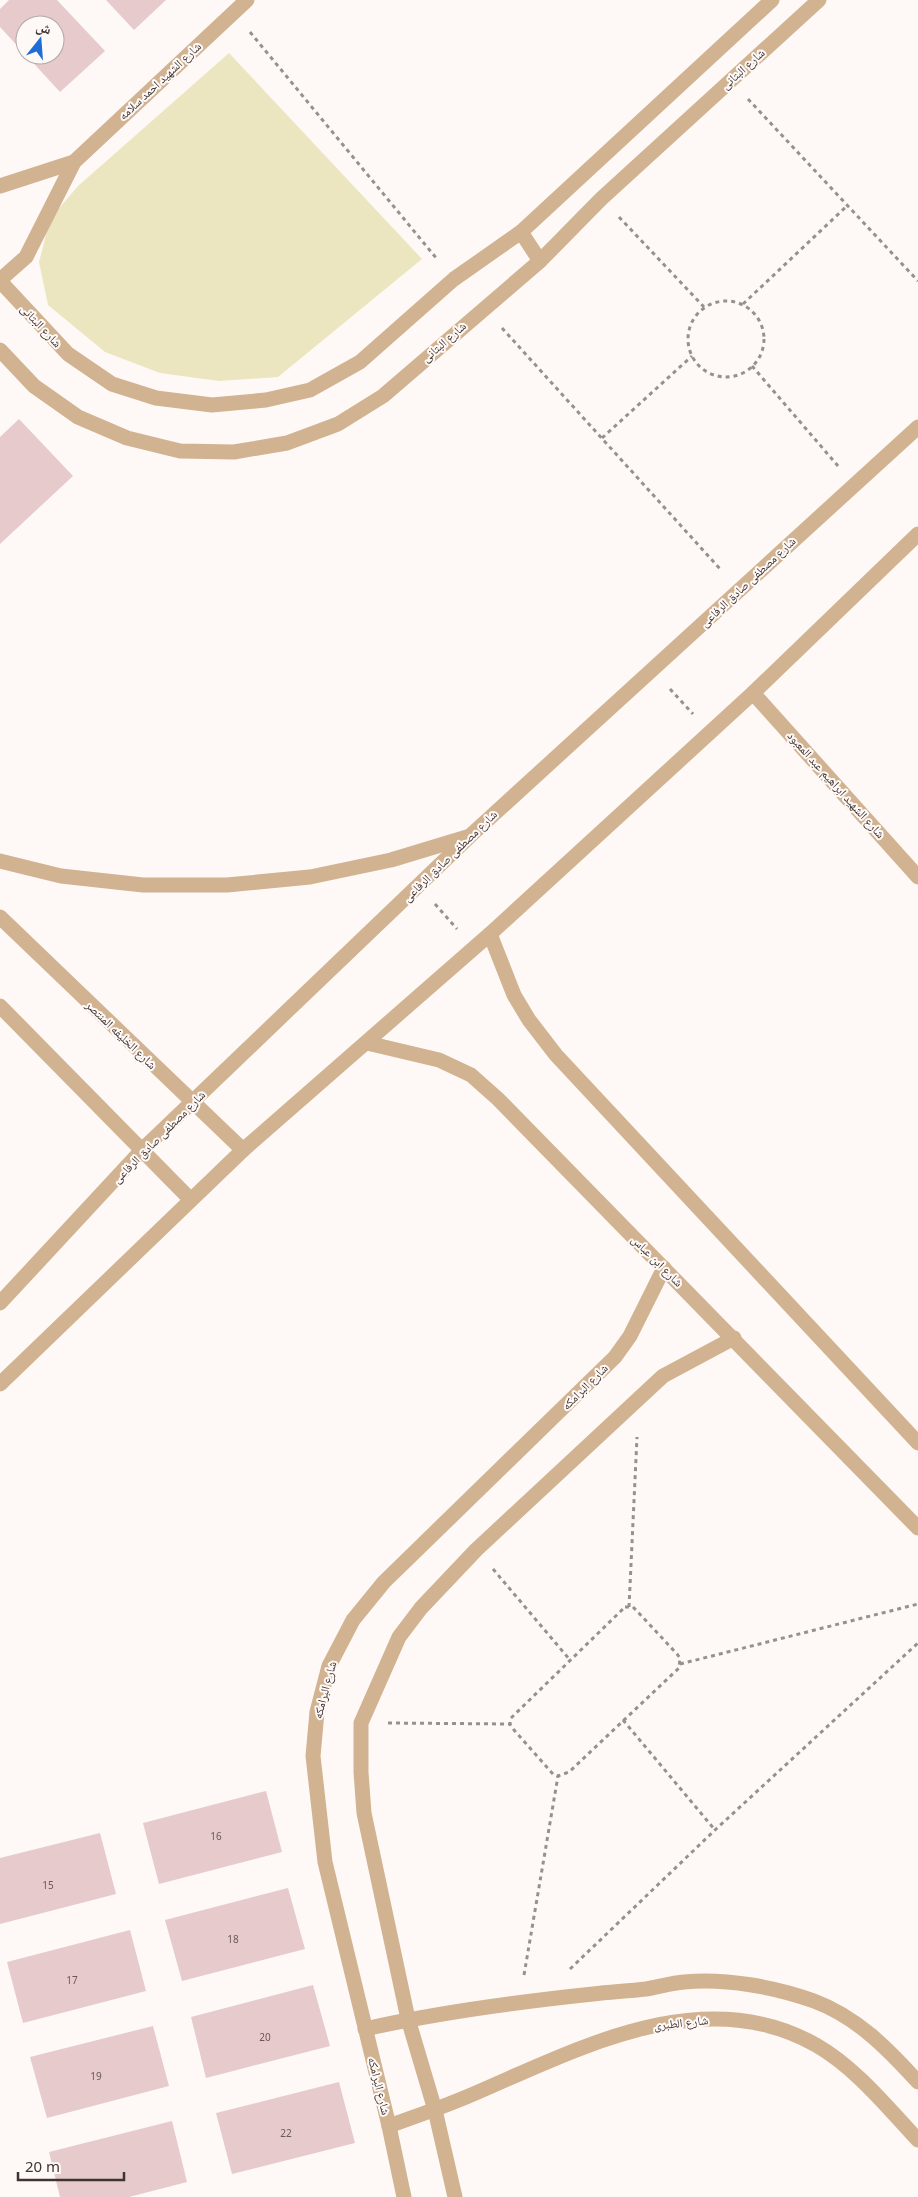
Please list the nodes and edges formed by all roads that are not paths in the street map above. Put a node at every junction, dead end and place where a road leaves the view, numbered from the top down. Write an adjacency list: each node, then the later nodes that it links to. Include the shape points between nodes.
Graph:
1 (246, 0): 4 (street, شارع الشهيد احمد سلامه)
2 (772, 0): 6 (street, شارع البتانى)
3 (819, 0): 7 (street, شارع البتانى, via 601,199)
4 (74, 162): 5 (street, شارع الشهيد احمد سلامه); 8 (street, شارع الشهيد احمد سلامه, via 26,258)
5 (0, 186)
6 (520, 232): 7 (street); 8 (street, شارع البتانى, via 454,279 360,362 310,390 266,400 212,405 156,398 112,384 68,354)
7 (540, 261): 9 (street, شارع البتانى, via 383,396 338,424 287,443 234,452 180,450 127,438 78,417 34,386)
8 (0, 280)
9 (0, 350)
10 (918, 427): 13 (street, شارع مصطفى صادق الرفاعى)
11 (918, 534): 12 (street)
12 (753, 693): 15 (street, شارع الشهيد ابراهيم عبد المعبود); 17 (street)
13 (471, 836): 14 (street, via 392,860 310,877 227,885 144,885 70,877); 20 (street, شارع مصطفى صادق الرفاعى)
14 (0, 861)
15 (918, 877)
16 (0, 918): 20 (street, شارع الخليفه المنتصر)
17 (490, 934): 19 (street); 28 (street, via 514,995 556,1055)
18 (0, 1006): 21 (street)
19 (367, 1043): 22 (street); 24 (street, شارع ابن عباس, via 439,1060 471,1075)
20 (192, 1104): 21 (street, شارع مصطفى صادق الرفاعى); 22 (street, شارع الخليفه المنتصر)
21 (142, 1150): 23 (street); 25 (street, شارع مصطفى صادق الرفاعى)
22 (243, 1150): 23 (street)
23 (191, 1200): 27 (street)
24 (664, 1268): 26 (street, شارع ابن عباس); 31 (street, شارع البرامكه, via 630,1336 615,1357 384,1582 353,1620 329,1666 316,1720 313,1756 325,1862)
25 (0, 1303)
26 (734, 1338): 29 (street, شارع ابن عباس); 30 (street, via 663,1376 640,1396 476,1550 421,1608 399,1637 361,1723 361,1772 364,1813)
27 (0, 1384)
28 (918, 1443)
29 (918, 1528)
30 (408, 2019): 31 (street); 32 (street, via 684,1982 726,1983 772,1989 815,2002 853,2020 894,2055); 33 (street)
31 (365, 2029): 34 (street, شارع البرامكه)
32 (918, 2082)
33 (435, 2110): 34 (street, شارع الطبرى); 35 (street, شارع الطبرى, via 569,2052 616,2036 660,2023 738,2020 780,2028 817,2046 860,2078); 37 (street)
34 (390, 2126): 36 (street, شارع البرامكه)
35 (918, 2140)
36 (404, 2197)
37 (456, 2197)

